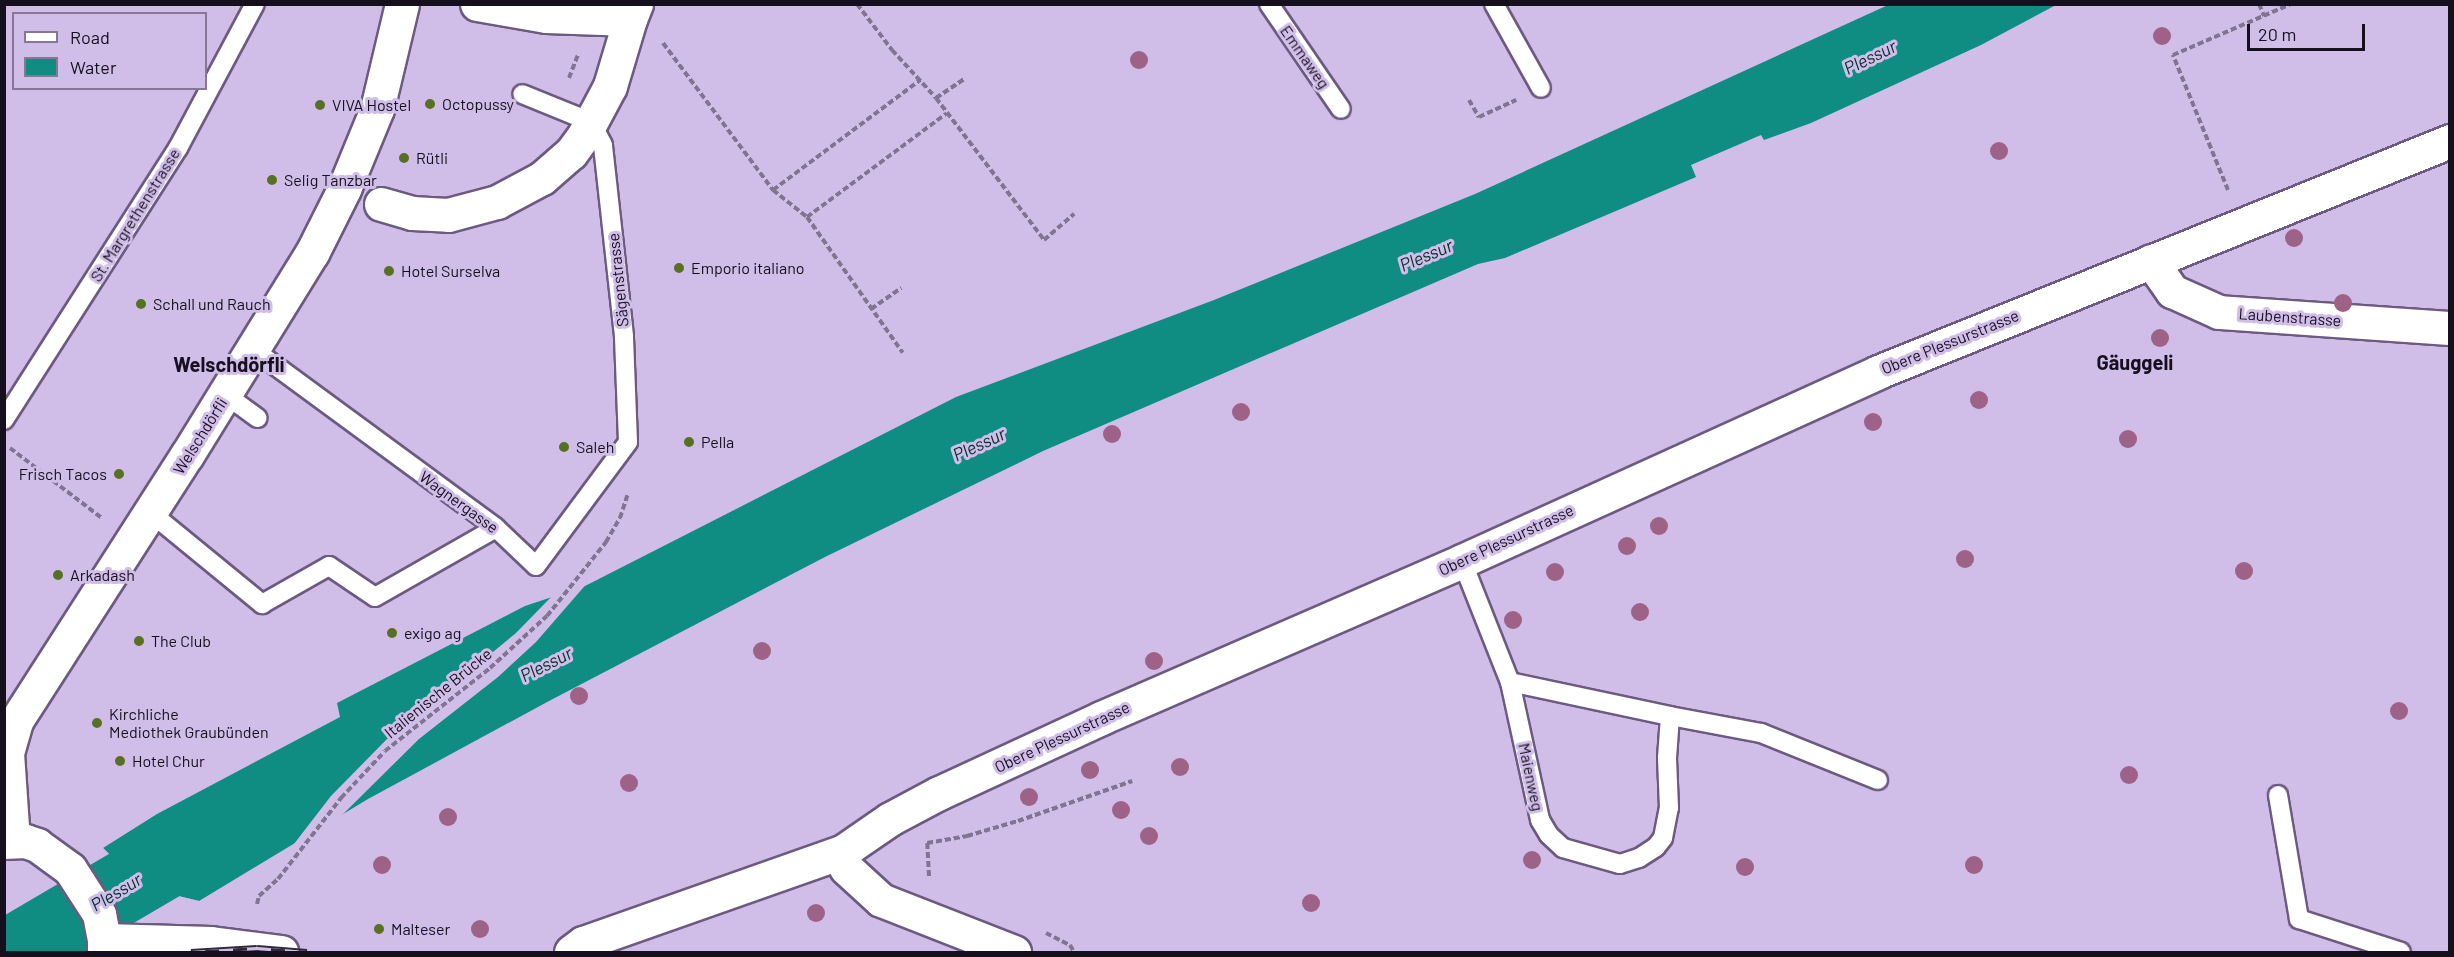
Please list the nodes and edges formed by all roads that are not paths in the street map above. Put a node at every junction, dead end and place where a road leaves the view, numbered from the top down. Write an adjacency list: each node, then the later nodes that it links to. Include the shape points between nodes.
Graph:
1 (255, 4): 18 (lane, St. Margrethenstrasse, via 178,148)
2 (402, 4): 15 (street, Welschdörfli, via 386,78 361,150 312,253)
3 (477, 4): 6 (street, via 546,16)
4 (1269, 4): 9 (lane, Emmaweg)
5 (1494, 4): 7 (lane)
6 (633, 12): 10 (street, via 610,86)
7 (1541, 88)
8 (522, 94): 10 (lane)
9 (1341, 109)
10 (591, 122): 12 (street, via 571,153 556,167 497,202 465,212 431,215); 19 (lane, Sägenstrasse, via 603,145 624,336)
11 (2450, 141): 13 (street, Obere Plessurstrasse)
12 (381, 204)
13 (2151, 261): 14 (street, Laubenstrasse, via 2172,291 2218,312); 22 (street, Obere Plessurstrasse, via 1878,372)
14 (2450, 327)
15 (254, 350): 16 (street, Welschdörfli); 21 (lane, Wagnergasse)
16 (226, 395): 17 (lane); 20 (street, Welschdörfli)
17 (258, 418)
18 (4, 420)
19 (628, 442): 21 (lane, Wagnergasse, via 536,566)
20 (151, 513): 21 (lane, via 262,604 329,566 375,597); 25 (street, Welschdörfli, via 22,710)
21 (496, 528)
22 (1462, 561): 23 (lane, Maienweg); 29 (street, Obere Plessurstrasse, via 939,793 890,819)
23 (1510, 682): 24 (lane); 24 (lane, Maienweg, via 1540,820 1549,835 1563,848 1620,864 1639,858 1663,838 1669,808)
24 (1670, 716): 26 (lane, via 1761,733)
25 (6, 753): 28 (street)
26 (1878, 780)
27 (2278, 795): 34 (lane, via 2299,919)
28 (9, 841): 30 (street, via 46,850 70,869 99,914)
29 (842, 852): 32 (street, Obere Plessurstrasse, via 583,943); 33 (street, via 846,868 880,900)
30 (112, 945): 31 (street, via 211,943)
31 (280, 952)
32 (571, 952)
33 (1014, 952)
34 (2401, 952)

